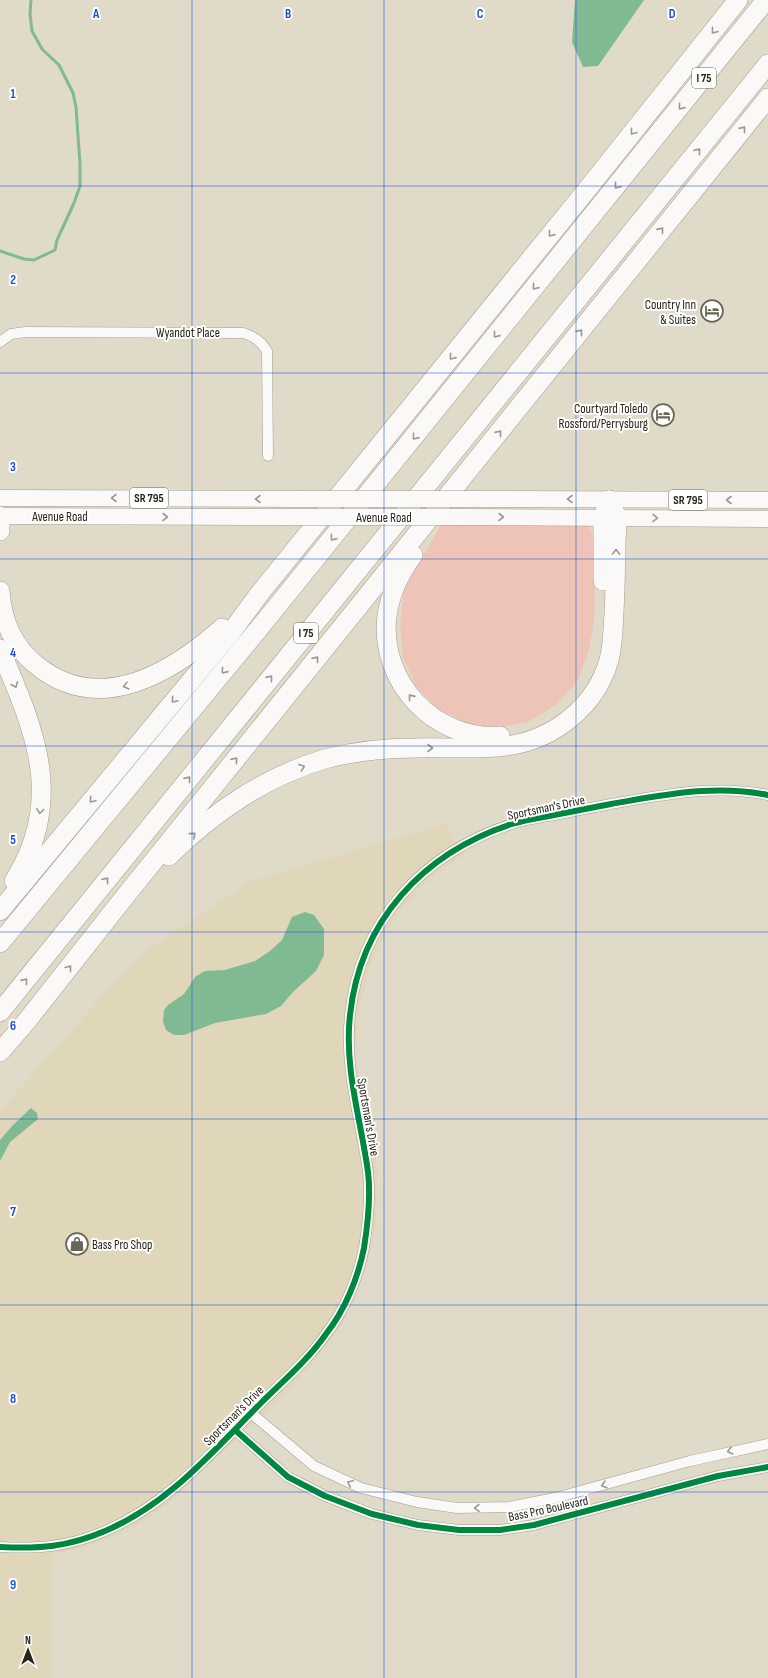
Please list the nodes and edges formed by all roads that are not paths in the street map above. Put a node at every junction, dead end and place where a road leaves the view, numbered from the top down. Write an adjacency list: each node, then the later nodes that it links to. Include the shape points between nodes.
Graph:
1 (738, 0): 16 (highway, one-way to 16)
2 (766, 0): 22 (highway, I 75, one-way to 22, via 270,615)
3 (768, 64): 23 (highway, I 75, one-way to 3)
4 (768, 98): 7 (highway, one-way to 4)
5 (0, 342): 6 (street, Wyandot Place, via 11,334 26,332 243,332 252,335 267,351)
6 (268, 456)
7 (475, 464): 12 (highway, one-way to 7, via 602,634 596,661 585,686 568,708 532,730 512,735 480,736 453,728 428,714 401,683 387,644 387,616 394,588 403,570); 19 (highway, one-way to 7)
8 (0, 498): 9 (main road, Avenue Road / SR 795, one-way to 8, bridge)
9 (609, 500): 10 (main road, Avenue Road / SR 795, one-way to 9); 12 (highway)
10 (768, 500)
11 (0, 516): 12 (main road, Avenue Road / SR 795, one-way to 12, bridge); 14 (highway)
12 (610, 517): 13 (main road, Avenue Road / SR 795, one-way to 13); 19 (highway, one-way to 12, via 225,809 268,782 298,768 325,759 379,749 506,746 534,739 559,727 585,704 604,674 610,654 613,633)
13 (768, 519)
14 (0, 531)
15 (0, 591): 16 (highway, one-way to 15, via 206,643 182,659 147,679 106,689 66,683 47,673 31,660 21,650 8,626)
16 (260, 593): 21 (highway, one-way to 21, via 229,635)
17 (0, 649): 20 (highway, one-way to 20, via 29,718 42,778 41,800 33,840 16,878)
18 (768, 795): 25 (street, Sportsman's Drive, via 714,789 670,793 515,822 482,834 453,850 422,873 402,894 370,942 352,993 349,1018 349,1066 368,1174 367,1225 357,1275 327,1334)
19 (123, 899): 24 (highway, one-way to 19)
20 (0, 903)
21 (0, 911)
22 (0, 943)
23 (0, 1012)
24 (0, 1052)
25 (251, 1414): 26 (street, Sportsman's Drive); 27 (street, Bass Pro Boulevard, one-way to 25, via 690,1461 555,1498 509,1507 457,1508 417,1502 360,1488 314,1466)
26 (235, 1430): 28 (street, Bass Pro Boulevard, via 288,1477 325,1496 372,1514 418,1525 459,1530 500,1530 534,1525 718,1476); 29 (street, Sportsman's Drive, via 172,1491 150,1507 104,1532 56,1546 32,1549)
27 (768, 1444)
28 (768, 1467)
29 (0, 1547)

